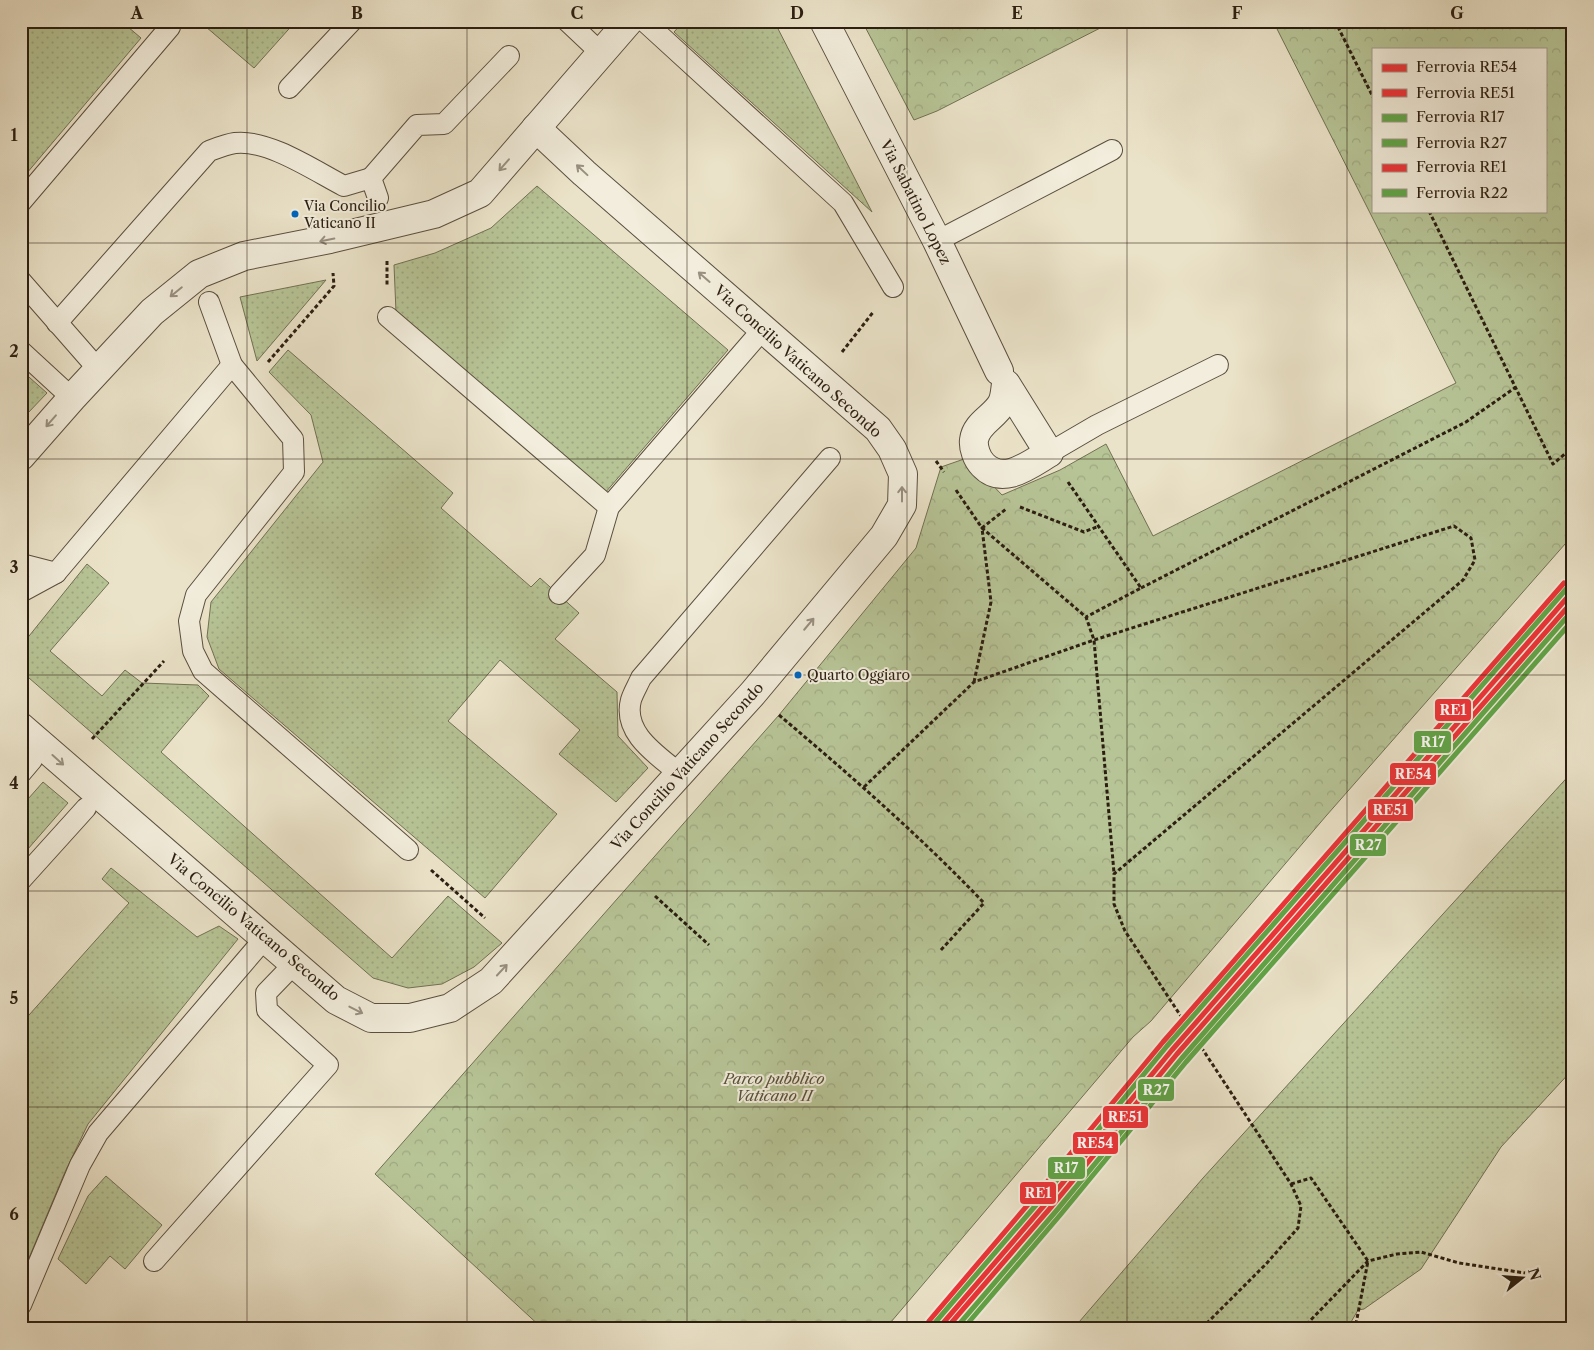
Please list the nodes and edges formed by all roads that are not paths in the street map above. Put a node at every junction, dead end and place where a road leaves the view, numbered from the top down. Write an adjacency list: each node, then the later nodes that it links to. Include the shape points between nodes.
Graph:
1 (352, 21): 9 (lane)
2 (567, 21): 7 (lane)
3 (629, 21): 7 (street)
4 (644, 21): 17 (lane, via 843,203)
5 (824, 21): 15 (street, Via Sabatino Lopez)
6 (170, 27): 14 (lane)
7 (602, 54): 10 (street)
8 (509, 56): 12 (lane, via 444,124 418,125)
9 (289, 88)
10 (536, 128): 21 (street, Via Concilio Vaticano Secondo, one-way to 10); 25 (street, one-way to 25, via 480,193 434,214 244,256 199,274 152,312)
11 (1112, 150): 15 (lane)
12 (371, 178): 13 (lane); 20 (lane, via 344,186 272,149 253,143 234,143 209,151)
13 (378, 198)
14 (21, 202)
15 (937, 241): 26 (street, Via Sabatino Lopez)
16 (21, 281): 20 (lane)
17 (893, 287)
18 (209, 302): 23 (lane)
19 (388, 317): 31 (lane)
20 (57, 323): 25 (lane)
21 (764, 329): 31 (lane); 37 (street, Via Concilio Vaticano Secondo, one-way to 21, via 753,693 884,536 902,505 902,474 892,449 878,429)
22 (21, 351): 27 (lane)
23 (232, 365): 33 (lane); 39 (lane, via 293,439 294,472 196,595 190,621 193,651 203,671)
24 (1218, 365): 28 (lane, via 1097,425)
25 (98, 369): 27 (street)
26 (1003, 378): 28 (street, Via Sabatino Lopez); 28 (street, via 1002,402 978,428 974,440 979,461 998,474 1012,474)
27 (72, 398): 29 (street, one-way to 29)
28 (1049, 453)
29 (21, 456)
30 (830, 458): 37 (lane, via 641,678 631,701 631,722 642,741)
31 (608, 507): 35 (lane, via 595,555)
32 (21, 564): 33 (lane)
33 (56, 573): 34 (lane)
34 (21, 592)
35 (559, 594)
36 (21, 727): 41 (street, Via Concilio Vaticano Secondo, one-way to 41)
37 (680, 774): 42 (street, Via Concilio Vaticano Secondo, one-way to 37, via 336,1000 371,1018 410,1018 450,1008 491,981)
38 (86, 808): 40 (lane)
39 (408, 850)
40 (21, 880)
41 (265, 938): 42 (street, Via Concilio Vaticano Secondo); 44 (lane, via 98,1133 80,1165)
42 (294, 964): 43 (lane, via 266,993 267,1010 328,1066)
43 (154, 1260)
44 (21, 1305)

